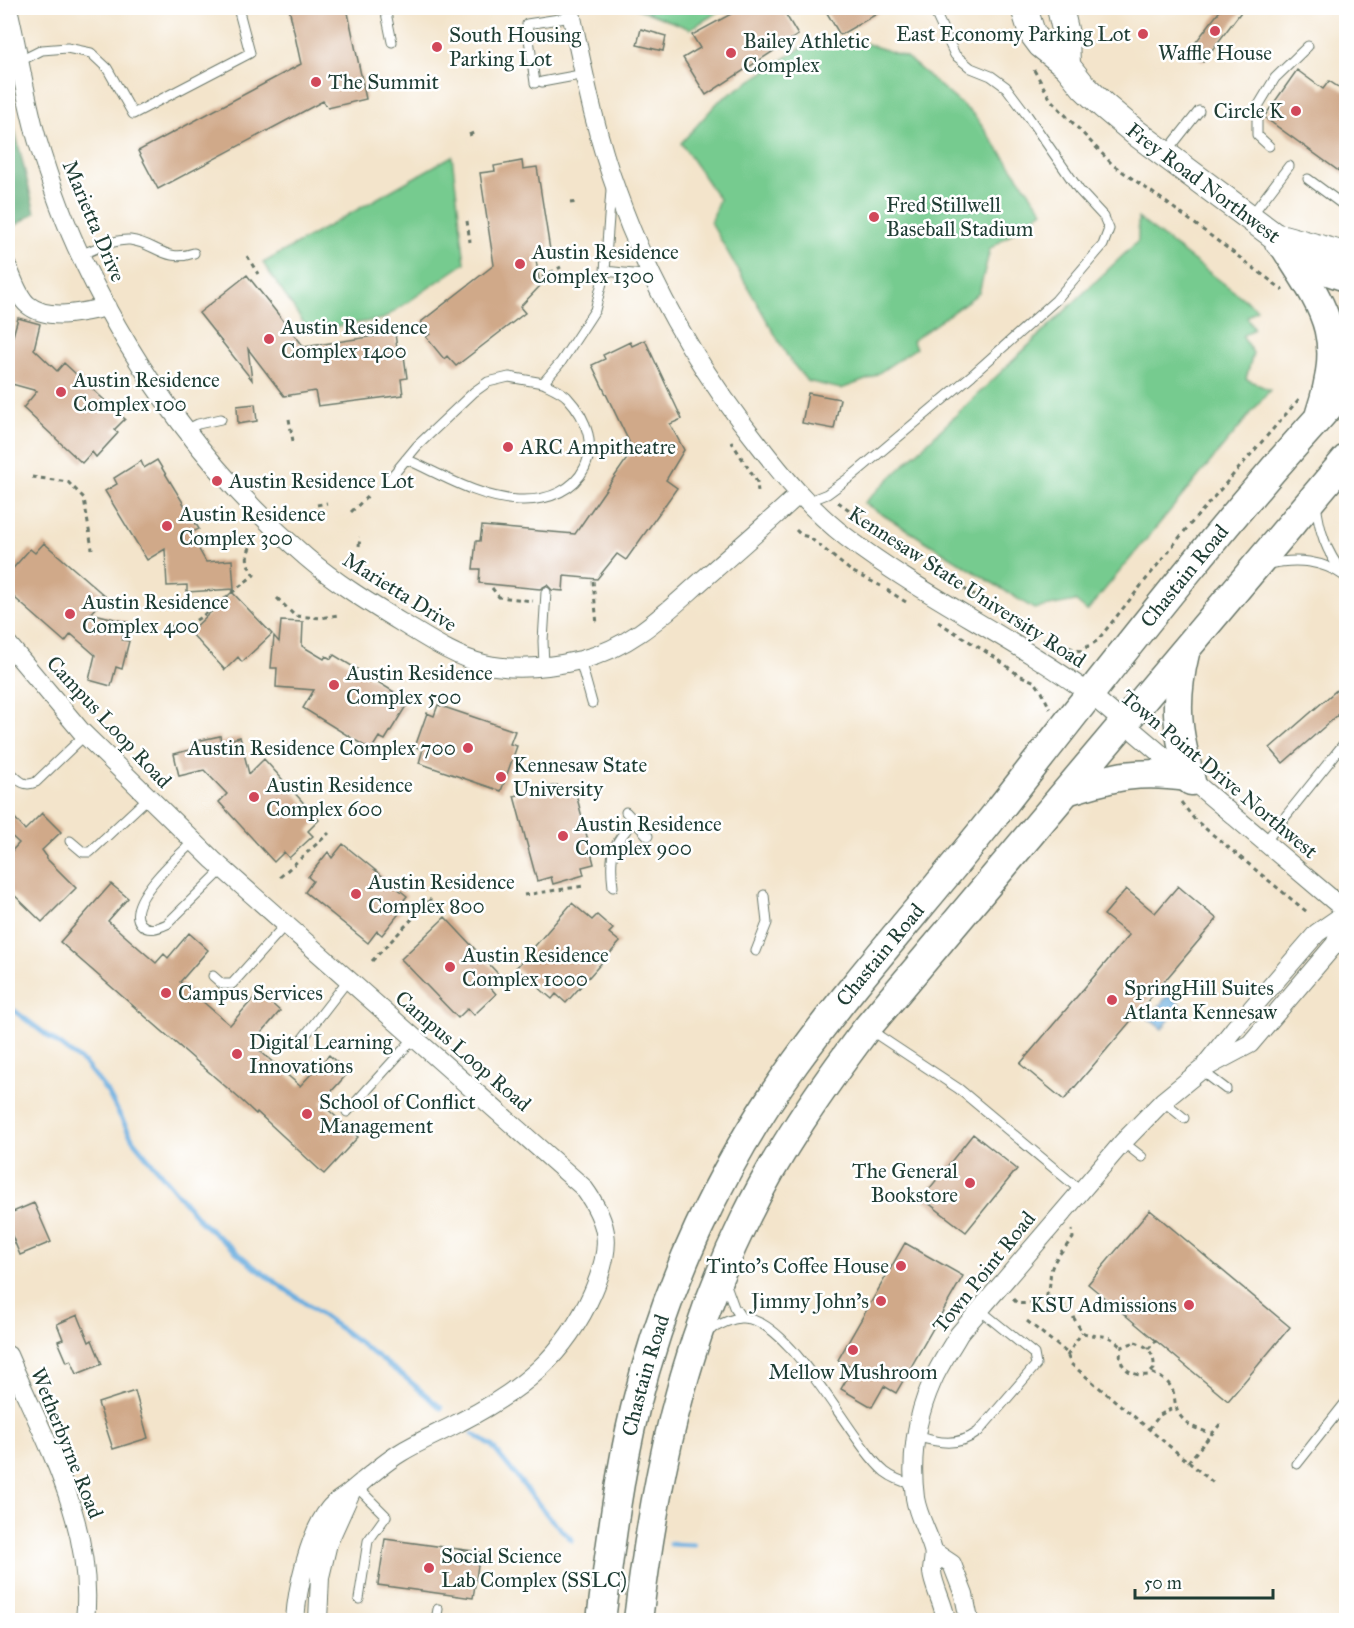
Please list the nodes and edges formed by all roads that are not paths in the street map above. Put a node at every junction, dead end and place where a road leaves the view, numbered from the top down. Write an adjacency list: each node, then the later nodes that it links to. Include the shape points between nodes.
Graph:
1 (8, 8): 10 (street, Marietta Drive)
2 (238, 8): 10 (lane, via 250,53 134,114 107,68 91,53 67,48 42,50)
3 (385, 8): 8 (lane)
4 (933, 8): 40 (lane, via 955,55 1006,87 1079,190 1104,217 1109,230 1103,245 1056,300 972,375 827,494)
5 (1024, 8): 11 (main road, Frey Road Northwest, via 1032,33)
6 (1060, 8): 11 (main road)
7 (571, 12): 12 (street, Kennesaw State University Road); 12 (lane, via 526,24 538,82)
8 (392, 42)
9 (1308, 46): 14 (lane, via 1275,78 1257,108 1257,135)
10 (20, 61): 23 (street, Marietta Drive, via 37,137)
11 (1067, 66): 15 (main road, Frey Road Northwest, via 1104,106)
12 (585, 74): 18 (street, Kennesaw State University Road)
13 (1199, 111): 15 (lane)
14 (1269, 146)
15 (1165, 154): 20 (main road, Frey Road Northwest)
16 (1289, 165): 20 (lane)
17 (1308, 178): 19 (lane)
18 (612, 179): 26 (lane); 27 (street, Kennesaw State University Road)
19 (1347, 207)
20 (1250, 218): 21 (main road, Frey Road Northwest)
21 (1281, 241): 24 (highway); 34 (main road, via 1328,323 1333,351 1331,377)
22 (194, 252): 23 (lane, via 171,256 123,240)
23 (80, 255): 30 (street, Marietta Drive)
24 (1331, 263): 28 (main road); 29 (main road)
25 (8, 268): 30 (street, via 27,304 42,313 72,314)
26 (606, 271): 27 (lane); 31 (lane, via 595,310)
27 (652, 276): 40 (street, Kennesaw State University Road, via 681,330 741,423)
28 (1347, 277)
29 (1347, 290)
30 (107, 307): 35 (street, Marietta Drive)
31 (543, 383): 36 (lane, via 509,377 488,382); 36 (lane, via 566,395 583,419 591,447 585,471 563,492 520,500 489,496)
32 (1347, 388): 34 (main road, Chastain Road)
33 (220, 418): 35 (lane)
34 (1318, 418): 48 (main road, Chastain Road)
35 (186, 430): 47 (street, Marietta Drive, via 241,494 307,558 374,606 453,652 483,664)
36 (406, 459): 38 (lane)
37 (1347, 459): 39 (main road, Chastain Road)
38 (387, 481)
39 (1316, 494): 41 (main road, Chastain Road); 42 (lane, via 1325,545)
40 (803, 498): 46 (street, Marietta Drive, via 644,632 614,649); 48 (street, Kennesaw State University Road, via 862,549)
41 (1254, 567): 42 (lane, via 1301,560); 45 (main road, Chastain Road)
42 (1345, 576)
43 (546, 592): 47 (lane)
44 (8, 645): 51 (street, Campus Loop Road)
45 (1186, 650): 50 (main road, Chastain Road); 54 (main road, via 1177,709)
46 (580, 660): 47 (street, Marietta Drive); 49 (lane)
47 (544, 666)
48 (1090, 694): 50 (street, Town Point Drive Northwest); 100 (main road, Chastain Road, via 795,1063 726,1176 684,1263 644,1378 619,1488)
49 (592, 703)
50 (1123, 723): 54 (street, Town Point Drive Northwest); 55 (main road, Chastain Road)
51 (85, 735): 53 (lane, via 36,782 23,784); 56 (street, Campus Loop Road)
52 (1347, 741): 62 (lane)
53 (9, 770)
54 (1186, 786): 55 (main road, via 1163,773 1131,774); 62 (street, Town Point Drive Northwest)
55 (1070, 790): 71 (main road, Chastain Road)
56 (149, 797): 60 (street, Campus Loop Road); 61 (lane, via 90,852 83,852)
57 (626, 812): 58 (lane)
58 (634, 821): 59 (lane); 64 (lane, via 617,840 610,864)
59 (648, 836)
60 (194, 841): 63 (street, Campus Loop Road); 63 (lane, via 166,866 148,890 137,913 144,927 155,929 167,924)
61 (70, 842)
62 (1265, 842): 66 (street, Town Point Drive Northwest)
63 (223, 869): 67 (street, Campus Loop Road)
64 (613, 887)
65 (764, 895): 68 (lane, via 767,923)
66 (1347, 913): 74 (street, Town Point Road, via 1317,933)
67 (286, 924): 69 (lane, via 232,984 222,984); 70 (street, Campus Loop Road)
68 (756, 951)
69 (213, 976)
70 (348, 980): 72 (street, Campus Loop Road); 73 (lane)
71 (867, 1028): 81 (lane, via 959,1089); 82 (main road, Chastain Road, via 776,1161)
72 (414, 1038): 77 (lane); 91 (street, Campus Loop Road, via 583,1186 600,1215 606,1248 586,1308 566,1340 536,1374 506,1397 399,1453)
73 (300, 1042)
74 (1201, 1070): 75 (lane); 76 (street, Town Point Road)
75 (1226, 1089)
76 (1163, 1101): 78 (lane); 79 (street, Town Point Road)
77 (347, 1112)
78 (1184, 1118)
79 (1123, 1142): 80 (lane); 81 (street, Town Point Road)
80 (1142, 1157)
81 (1080, 1190): 83 (street, Town Point Road)
82 (722, 1270): 84 (lane, via 729,1297); 85 (main road, Chastain Road)
83 (980, 1310): 88 (street, Town Point Road, via 959,1334 931,1382); 88 (lane, via 1034,1354 1036,1365 969,1438 947,1443)
84 (741, 1317): 85 (lane, via 713,1328); 90 (lane, via 761,1324 782,1340 830,1398 868,1455 896,1479)
85 (695, 1341): 95 (main road, Chastain Road, via 666,1443)
86 (8, 1355): 96 (street, Wetherbyrne Road, via 72,1504 84,1563)
87 (1347, 1402): 89 (lane)
88 (915, 1437): 90 (street, Town Point Road)
89 (1297, 1464)
90 (914, 1485): 92 (street, Town Point Road, via 919,1515)
91 (354, 1489): 93 (lane, via 386,1516 368,1542); 97 (street, Campus Loop Road, via 329,1507 312,1538); 98 (street, Campus Loop Road, via 328,1543 320,1577)
92 (934, 1552): 101 (street, Town Point Road, via 932,1573); 102 (street, Town Point Road, via 952,1564)
93 (359, 1599)
94 (438, 1609): 99 (lane)
95 (641, 1616)
96 (85, 1620)
97 (295, 1620)
98 (318, 1620)
99 (436, 1620)
100 (601, 1620)
101 (946, 1620)
102 (969, 1620)

